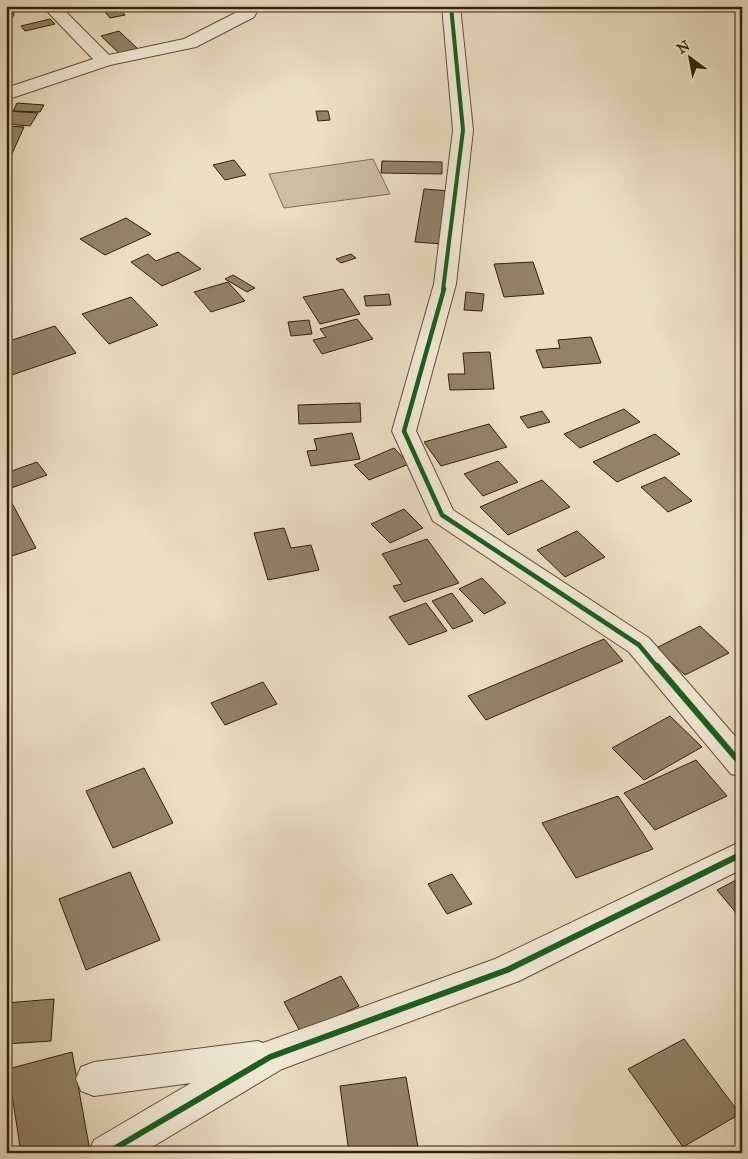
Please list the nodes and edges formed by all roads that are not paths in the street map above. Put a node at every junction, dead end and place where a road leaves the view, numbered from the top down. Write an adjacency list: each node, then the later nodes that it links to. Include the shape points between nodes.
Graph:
1 (50, 6): 4 (street)
2 (252, 6): 4 (street, via 248,14 190,43)
3 (450, 6): 6 (street, via 463,130 445,284 404,431 442,515 639,646)
4 (105, 61): 5 (street)
5 (6, 94)
6 (742, 765)
7 (742, 854): 8 (street, via 507,970)
8 (270, 1056): 9 (street); 10 (street)
9 (94, 1079)
10 (107, 1153)

